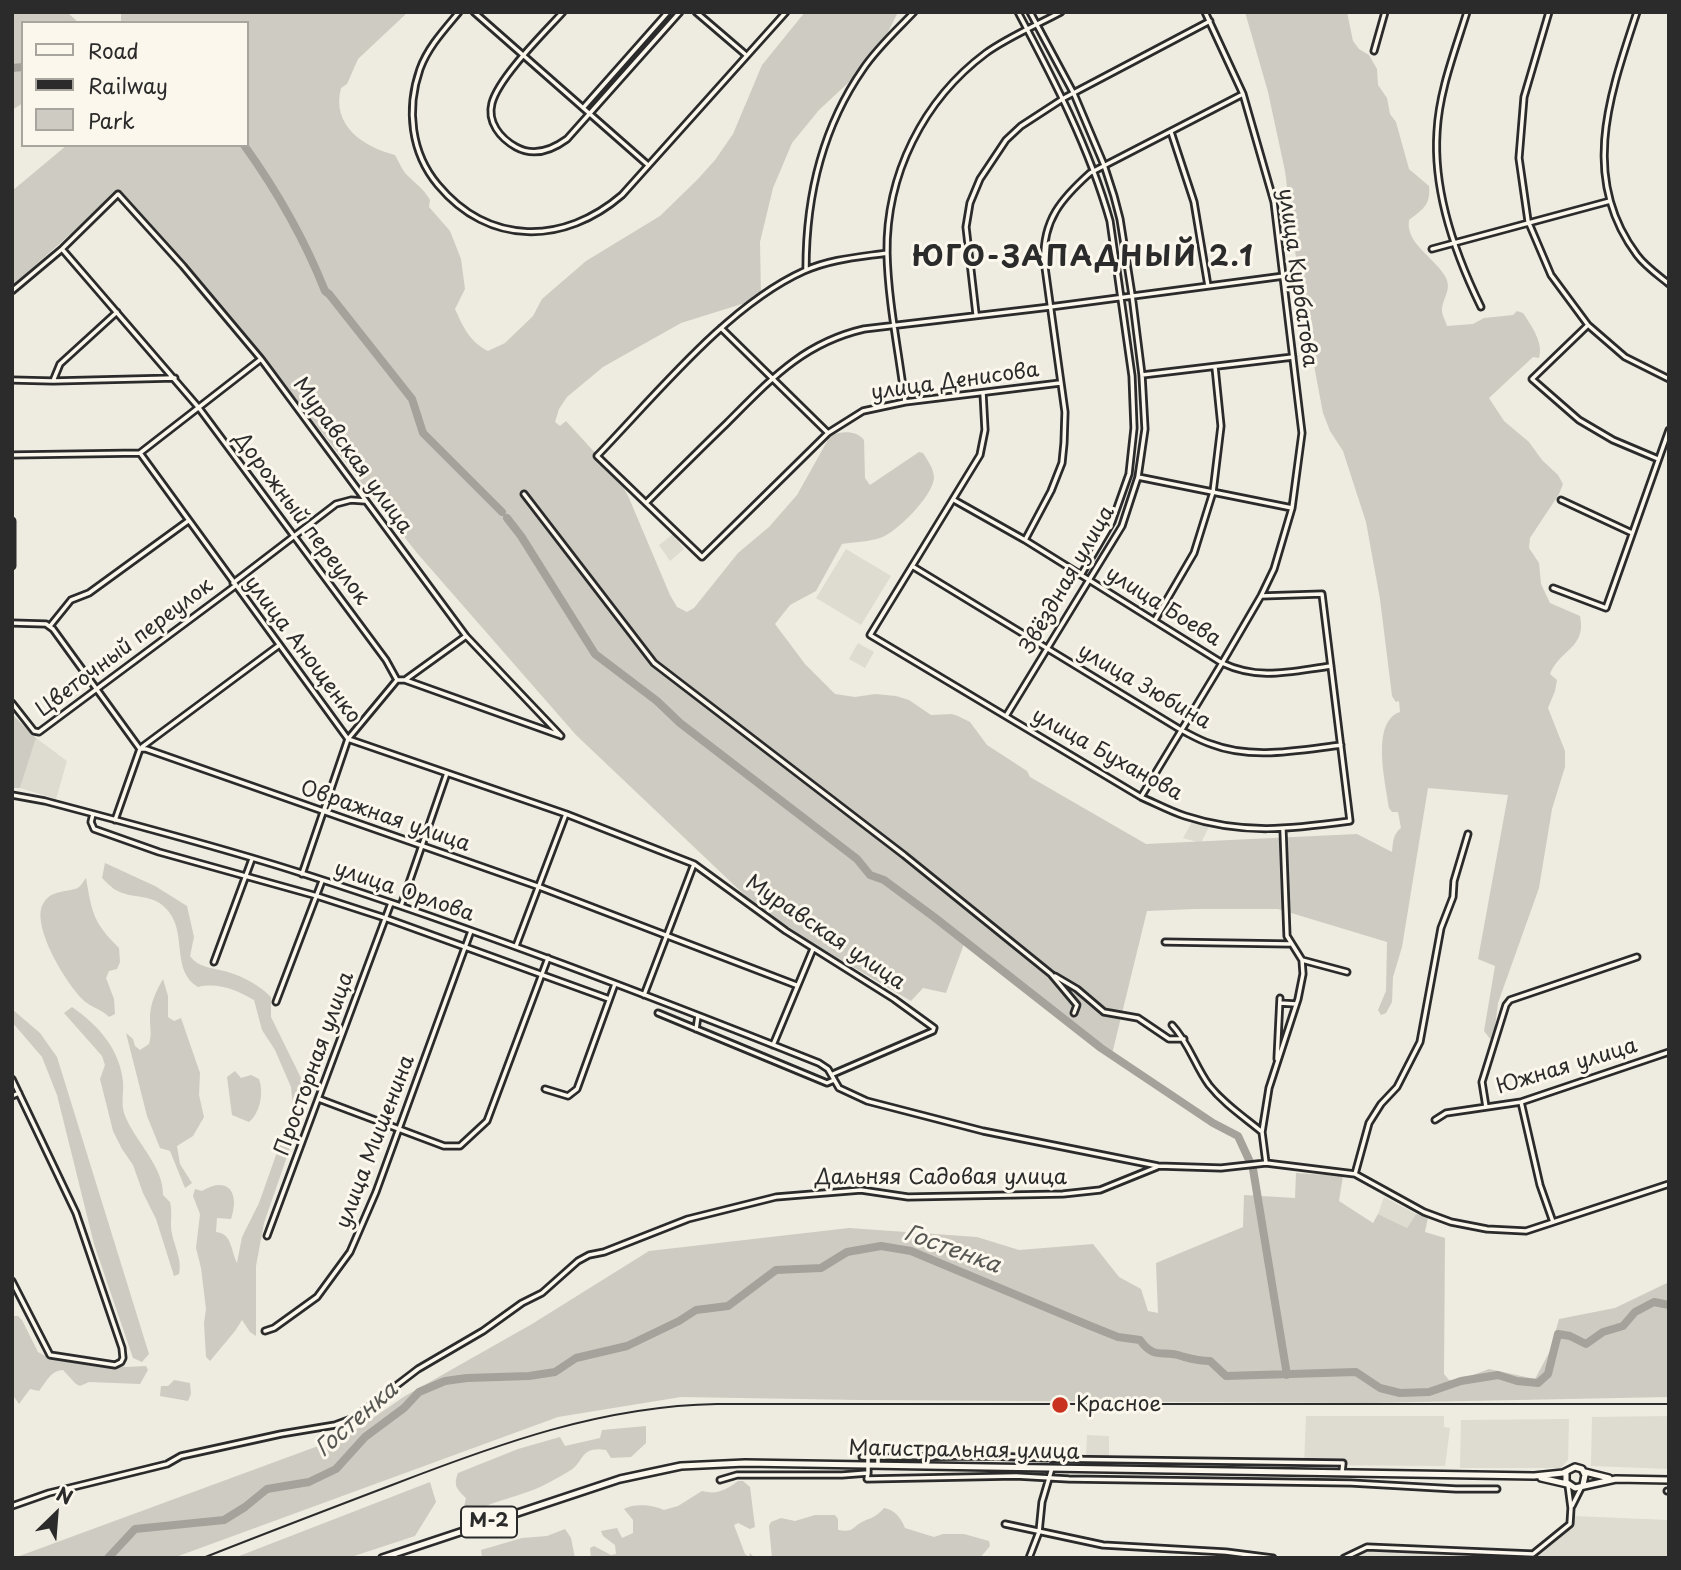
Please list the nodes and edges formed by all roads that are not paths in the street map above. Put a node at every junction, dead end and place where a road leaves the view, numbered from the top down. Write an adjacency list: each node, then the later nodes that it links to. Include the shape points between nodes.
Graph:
1 (459, 12): 29 (street, via 437,38 421,68 412,119 426,170 452,202 491,225 516,232 548,231 606,208)
2 (474, 12): 21 (street)
3 (563, 12): 21 (street)
4 (668, 12): 26 (street)
5 (680, 12): 27 (street)
6 (696, 12): 22 (street)
7 (786, 12): 22 (street)
8 (914, 12): 38 (street, via 863,69 835,117 811,199)
9 (1018, 12): 19 (street, Звёздная улица)
10 (1030, 12): 18 (street, Звёздная улица)
11 (1061, 12): 18 (street)
12 (1205, 12): 17 (street, улица Курбатова)
13 (1385, 12): 20 (street)
14 (1467, 12): 34 (street, via 1446,80 1437,132 1441,196)
15 (1549, 12): 33 (street, via 1524,97 1519,158)
16 (1637, 12): 32 (street, via 1612,89 1604,133)
17 (1210, 21): 23 (street); 24 (street, улица Курбатова)
18 (1037, 25): 19 (street); 23 (street, Звёздная улица)
19 (1027, 30): 25 (street, Звёздная улица); 37 (street, via 987,52 934,104 904,159 890,216)
20 (1374, 51)
21 (525, 55): 26 (street); 27 (street, via 492,103 493,124 507,141 521,150 553,149)
22 (746, 55): 29 (street)
23 (1074, 94): 25 (street); 30 (street, Звёздная улица)
24 (1243, 94): 28 (street); 39 (street, улица Курбатова, via 1274,202)
25 (1064, 98): 31 (street, Звёздная улица); 48 (street, via 1006,140 980,178 966,227)
26 (583, 108): 27 (street)
27 (589, 114): 29 (street)
28 (1171, 132): 30 (street); 41 (street, via 1194,202)
29 (648, 165)
30 (1104, 165): 31 (street); 43 (street, Звёздная улица, via 1120,219)
31 (1094, 171): 44 (street, Звёздная улица, via 1110,221); 45 (street, via 1074,187 1048,222 1044,247)
32 (1610, 201): 33 (street); 40 (street, via 1617,225 1639,258)
33 (1528, 221): 34 (street); 50 (street, via 1551,275)
34 (1454, 242): 36 (street); 46 (street)
35 (62, 249): 42 (street); 47 (street, Дорожный переулок); 53 (street, Муравская улица, via 118,194)
36 (1432, 249)
37 (887, 253): 38 (street); 49 (street)
38 (806, 270): 51 (street)
39 (1284, 276): 41 (street); 52 (street, улица Курбатова)
40 (1669, 284)
41 (1208, 286): 43 (street)
42 (12, 291)
43 (1132, 295): 44 (street); 55 (street, Звёздная улица)
44 (1121, 296): 45 (street); 85 (street, Звёздная улица, via 1135,428 1130,469 1112,522)
45 (1050, 307): 48 (street); 61 (street)
46 (1481, 307)
47 (117, 312): 56 (street, Дорожный переулок); 60 (street, via 60,364)
48 (976, 314): 49 (street)
49 (895, 325): 57 (street, via 864,328 822,342); 63 (street)
50 (1588, 325): 58 (street, via 1625,357); 69 (street, via 1532,379 1579,420)
51 (721, 328): 57 (street); 76 (street, via 597,456)
52 (1293, 357): 54 (street); 77 (street, улица Курбатова, via 1302,433)
53 (261, 359): 64 (street); 75 (street, Муравская улица)
54 (1215, 367): 55 (street); 71 (street, via 1221,426)
55 (1142, 375): 70 (street, Звёздная улица, via 1145,429)
56 (175, 378): 60 (street); 64 (street, Дорожный переулок)
57 (772, 378): 66 (street); 76 (street)
58 (1669, 379)
59 (12, 380): 60 (street)
60 (53, 381)
61 (1060, 383): 62 (street, улица Денисова); 82 (street, via 1065,412 1062,463)
62 (983, 393): 63 (street, улица Денисова); 73 (street, via 985,430 980,455)
63 (905, 402): 66 (street, улица Денисова, via 863,411)
64 (199, 408): 67 (street); 81 (street, Дорожный переулок)
65 (1669, 430): 69 (street)
66 (828, 433): 76 (street, улица Денисова, via 702,557)
67 (140, 453): 68 (street); 79 (street, улица Анощенко)
68 (12, 455)
69 (1658, 459): 80 (street)
70 (1138, 477): 71 (street); 86 (street, Звёздная улица, via 1122,526)
71 (1213, 492): 77 (street); 90 (street, via 1194,554)
72 (524, 494): 140 (street, via 654,663)
73 (954, 500): 82 (street, улица Боева); 84 (street)
74 (1560, 500): 80 (street)
75 (365, 501): 81 (street, Цветочный переулок, via 336,504); 93 (street, Муравская улица)
76 (646, 503)
77 (1292, 508): 89 (street, улица Курбатова)
78 (12, 521): 83 (street)
79 (188, 521): 87 (street, улица Анощенко); 92 (street, via 89,593 71,600)
80 (1632, 533): 88 (street, via 1606,608)
81 (293, 536): 87 (street, Цветочный переулок); 98 (street, Дорожный переулок)
82 (1025, 540): 85 (street, улица Боева)
83 (12, 566)
84 (912, 566): 95 (street, улица Зюбина); 102 (street, улица Буханова, via 870,635)
85 (1081, 575): 86 (street, улица Боева)
86 (1090, 580): 90 (street, улица Боева); 95 (street, Звёздная улица)
87 (234, 585): 94 (street, улица Анощенко); 100 (street, Цветочный переулок)
88 (1553, 588)
89 (1261, 596): 96 (street, улица Курбатова); 97 (street, via 1322,594)
90 (1154, 621): 96 (street, улица Боева)
91 (12, 623): 92 (street)
92 (50, 626): 100 (street)
93 (466, 636): 99 (street); 99 (street, Муравская улица, via 561,736)
94 (278, 646): 104 (street, улица Анощенко); 106 (street)
95 (1048, 649): 102 (street, Звёздная улица); 103 (street, улица Зюбина)
96 (1222, 663): 97 (street, улица Боева, via 1263,675); 103 (street, улица Курбатова)
97 (1331, 666): 105 (street)
98 (397, 680): 99 (street); 104 (street)
99 (405, 680)
100 (97, 689): 101 (street, Цветочный переулок, via 39,732); 106 (street)
101 (12, 703)
102 (1006, 716): 109 (street, улица Буханова)
103 (1181, 730): 105 (street, улица Зюбина, via 1212,745 1246,752); 109 (street, улица Курбатова)
104 (348, 739): 107 (street, улица Анощенко); 110 (street)
105 (1341, 745): 114 (street, улица Буханова, via 1350,821)
106 (140, 749): 110 (street, Овражная улица); 113 (street)
107 (447, 773): 112 (street, улица Анощенко); 116 (street)
108 (12, 795): 111 (street, улица Орлова)
109 (1141, 797): 114 (street, улица Буханова, via 1210,823)
110 (322, 812): 116 (street, Овражная улица); 119 (street)
111 (93, 814): 113 (street, улица Орлова); 120 (street, улица Орлова, via 94,829 106,834)
112 (566, 814): 118 (street, улица Анощенко); 122 (street)
113 (115, 820): 117 (street, улица Орлова)
114 (1283, 830): 130 (street)
115 (1468, 834): 170 (street, via 1454,897 1441,928 1420,1042 1397,1087 1369,1123)
116 (421, 846): 122 (street, Овражная улица); 125 (street)
117 (252, 859): 119 (street, улица Орлова); 120 (street)
118 (694, 864): 128 (street); 133 (street, Муравская улица)
119 (302, 874): 121 (street, улица Орлова)
120 (246, 876): 123 (street, улица Орлова); 137 (street)
121 (322, 881): 123 (street); 124 (street, улица Орлова)
122 (537, 886): 128 (street, Овражная улица); 131 (street)
123 (317, 896): 126 (street, улица Орлова); 146 (street)
124 (391, 903): 125 (street, улица Орлова); 126 (street, Просторная улица)
125 (401, 906): 127 (street, улица Орлова)
126 (385, 918): 132 (street, улица Орлова); 162 (street, Просторная улица)
127 (471, 931): 131 (street, улица Орлова); 132 (street, улица Мишенина)
128 (667, 936): 142 (street, Овражная улица); 143 (street)
129 (1165, 942): 130 (street)
130 (1290, 944): 136 (street)
131 (516, 946): 135 (street, улица Орлова)
132 (466, 948): 139 (street, улица Орлова); 166 (street, улица Мишенина)
133 (813, 949): 142 (street); 156 (street, Муравская улица, via 894,999 933,1031)
134 (1637, 957): 164 (street, via 1510,1000 1482,1082)
135 (548, 958): 139 (street); 141 (street, улица Орлова)
136 (1302, 960): 138 (street); 145 (street)
137 (214, 962)
138 (1347, 972)
139 (541, 973): 144 (street, улица Орлова); 166 (street, via 486,1121 478,1131 460,1146 444,1146)
140 (1051, 974): 148 (street, via 1077,1005); 152 (street, via 1104,1012 1138,1018 1169,1039)
141 (615, 984): 143 (street, улица Орлова); 144 (street)
142 (796, 985): 153 (street)
143 (643, 995): 149 (street, улица Орлова)
144 (609, 999): 159 (street, via 577,1089 568,1096)
145 (1298, 1001): 155 (street); 155 (street, via 1280,1000)
146 (276, 1002)
147 (658, 1013): 151 (street)
148 (1074, 1013)
149 (698, 1016): 151 (street); 153 (street, улица Орлова)
150 (1172, 1025): 152 (street)
151 (696, 1029): 158 (street, via 827,1083)
152 (1184, 1039): 167 (street, via 1209,1084)
153 (773, 1045): 156 (street, улица Орлова, via 820,1063)
154 (1669, 1052): 163 (street, Южная улица)
155 (1277, 1065): 167 (street)
156 (832, 1074): 158 (street)
157 (12, 1079): 160 (street)
158 (834, 1080): 169 (street, via 839,1088 876,1104)
159 (545, 1089)
160 (19, 1093): 161 (street); 174 (street, via 76,1213 122,1348 121,1362 115,1365 50,1354)
161 (12, 1096)
162 (319, 1099): 166 (street); 173 (street, Просторная улица)
163 (1521, 1102): 164 (street, Южная улица); 172 (street)
164 (1486, 1107): 165 (street, Южная улица, via 1446,1113)
165 (1436, 1121)
166 (398, 1130): 175 (street, улица Мишенина, via 369,1211 343,1264 309,1304)
167 (1262, 1132): 168 (street)
168 (1266, 1163): 169 (street, Дальняя Садовая улица, via 1221,1168); 170 (street, Дальняя Садовая улица)
169 (1158, 1166): 194 (street, Дальняя Садовая улица, via 1100,1190 908,1197 861,1190 776,1197 688,1219 578,1261 542,1293 418,1369 354,1418 181,1456 167,1464)
170 (1355, 1174): 172 (street, via 1451,1222 1526,1231)
171 (1669, 1184): 172 (street)
172 (1553, 1222)
173 (267, 1236)
174 (12, 1281)
175 (265, 1331)
176 (862, 1457): 177 (street)
177 (868, 1457): 178 (street); 179 (street)
178 (877, 1457): 180 (street); 183 (street, via 1343,1463)
179 (868, 1465): 180 (main road, Магистральная улица); 185 (street); 199 (main road, Магистральная улица / М-2, via 745,1463 681,1466 633,1475)
180 (878, 1465): 181 (main road, Магистральная улица)
181 (1052, 1468): 183 (main road, Магистральная улица); 187 (street)
182 (1583, 1470): 184 (main road, Магистральная улица, via 1573,1467); 188 (main road, Магистральная улица); 192 (main road, via 1586,1479)
183 (1342, 1472): 186 (main road, Магистральная улица)
184 (1566, 1472): 186 (main road, Магистральная улица); 191 (main road)
185 (868, 1473): 187 (street, via 867,1479); 189 (street, via 737,1475)
186 (1534, 1476): 191 (main road, Магистральная улица)
187 (1049, 1477): 193 (street); 197 (street)
188 (1616, 1479): 190 (main road, Магистральная улица); 192 (main road, Магистральная улица)
189 (720, 1480)
190 (1669, 1480)
191 (1567, 1484): 192 (main road, Магистральная улица); 195 (street)
192 (1582, 1485): 195 (street)
193 (1497, 1489)
194 (12, 1506)
195 (1572, 1508): 203 (street, via 1568,1527 1530,1554 1367,1547)
196 (1005, 1524): 197 (street)
197 (1038, 1532): 198 (street, via 1102,1545); 200 (street)
198 (1226, 1552): 201 (street); 202 (street)
199 (383, 1557)
200 (1029, 1558)
201 (1222, 1558)
202 (1273, 1558)
203 (1344, 1558)

